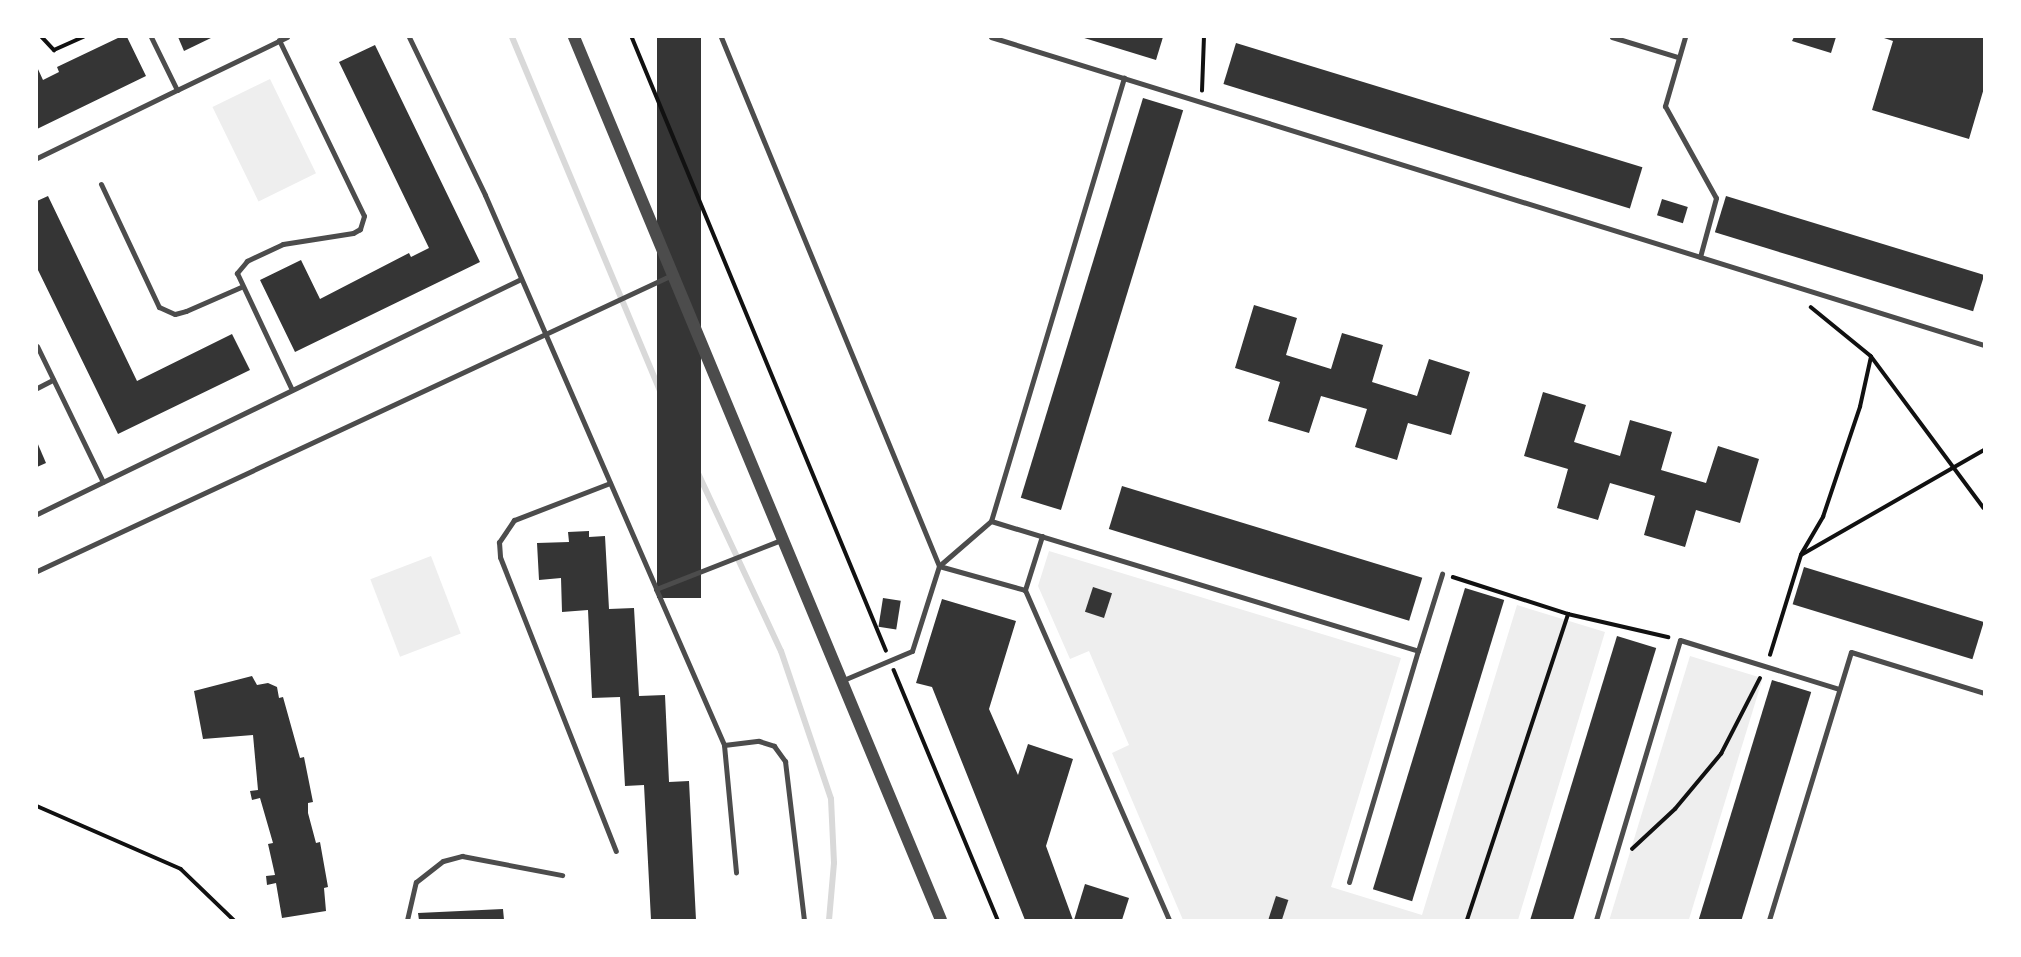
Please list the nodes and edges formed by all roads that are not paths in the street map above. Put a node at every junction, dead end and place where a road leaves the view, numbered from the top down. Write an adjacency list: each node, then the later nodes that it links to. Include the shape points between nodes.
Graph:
1 (151, 37): 12 (lane)
2 (287, 37): 9 (lane)
3 (409, 37): 17 (lane)
4 (574, 37): 16 (street)
5 (721, 37): 31 (lane)
6 (991, 37): 11 (lane)
7 (1612, 37): 10 (lane)
8 (1685, 37): 10 (lane)
9 (279, 40): 12 (lane); 18 (lane, via 361,209 363,223 353,233 283,244 247,261 237,273)
10 (1678, 57): 15 (lane, via 1665,106 1716,198)
11 (1124, 78): 15 (lane); 28 (lane)
12 (177, 90): 13 (lane)
13 (37, 158)
14 (102, 184): 18 (lane, via 159,307 175,314)
15 (1700, 257): 20 (lane)
16 (672, 275): 19 (lane); 30 (street)
17 (522, 279): 19 (lane); 24 (lane)
18 (242, 287): 24 (lane)
19 (545, 334): 26 (lane); 32 (lane)
20 (1984, 345)
21 (37, 346): 22 (lane)
22 (53, 380): 23 (lane); 25 (lane)
23 (37, 388)
24 (292, 390): 25 (lane)
25 (103, 482): 27 (lane)
26 (610, 483): 34 (lane); 41 (lane, via 514,520 499,542 500,557)
27 (37, 514)
28 (991, 521): 29 (lane); 31 (lane)
29 (1042, 537): 35 (lane); 36 (lane)
30 (781, 540): 34 (lane); 37 (street)
31 (939, 566): 35 (lane); 37 (lane, via 912,651)
32 (37, 571)
33 (1442, 574): 36 (lane)
34 (656, 589): 40 (lane)
35 (1025, 590): 48 (lane)
36 (1418, 651): 44 (lane)
37 (839, 682): 47 (street)
38 (1839, 689): 39 (lane, via 1851,652); 49 (lane, via 1680,640); 50 (lane)
39 (1984, 693)
40 (724, 745): 42 (lane); 46 (lane, via 759,741 774,746 785,761)
41 (616, 851)
42 (736, 872)
43 (562, 875): 45 (lane, via 462,856 443,860 416,882)
44 (1349, 882)
45 (407, 920)
46 (804, 920)
47 (941, 920)
48 (1169, 920)
49 (1596, 920)
50 (1769, 920)

